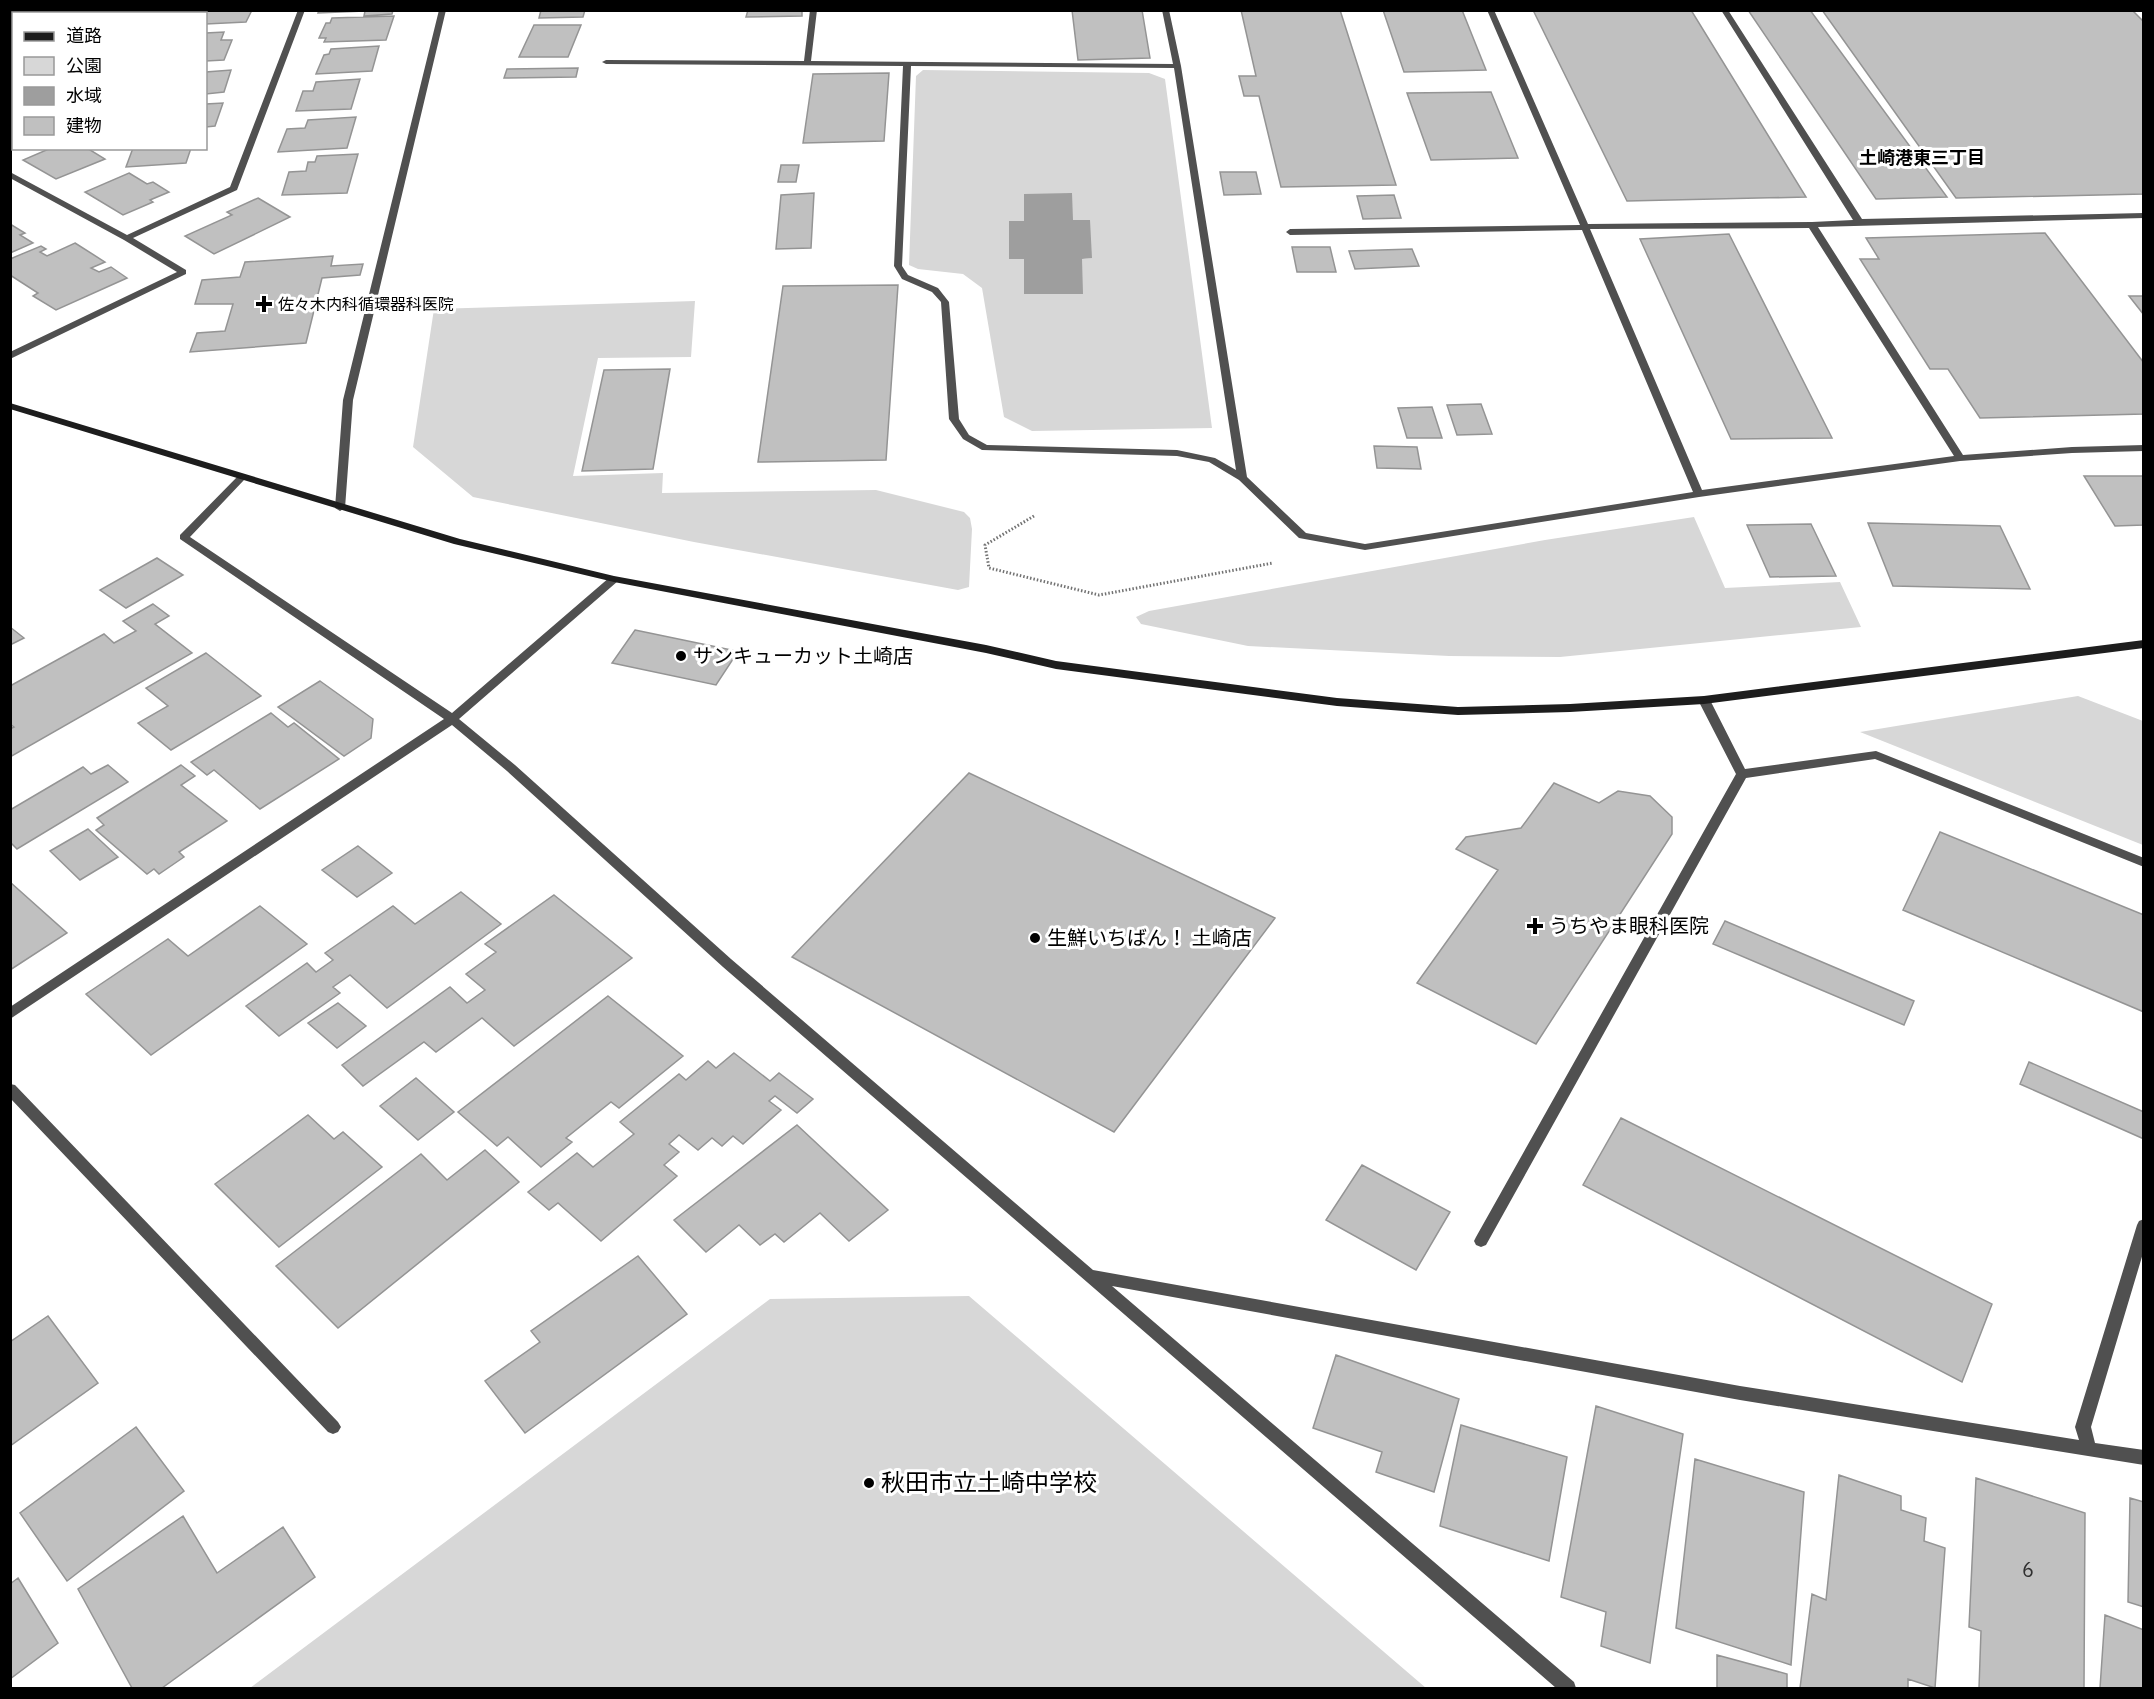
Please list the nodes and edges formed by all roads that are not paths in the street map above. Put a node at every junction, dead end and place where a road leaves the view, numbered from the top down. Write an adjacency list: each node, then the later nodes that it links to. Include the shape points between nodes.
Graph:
1 (302, 10): 17 (street, via 234,188)
2 (443, 10): 25 (street, via 348,400)
3 (814, 10): 8 (street)
4 (1165, 10): 10 (street)
5 (1490, 10): 15 (street)
6 (1724, 10): 13 (street)
7 (606, 62): 8 (street)
8 (807, 63): 9 (street)
9 (907, 64): 10 (street); 23 (street, via 898,266 905,277 934,290 945,302 954,419 966,437 985,448 1177,453 1212,460)
10 (1177, 66): 23 (street)
11 (10, 174): 17 (street)
12 (2144, 215): 13 (street)
13 (1859, 222): 14 (street)
14 (1812, 225): 15 (street); 21 (street)
15 (1585, 227): 16 (street); 24 (street, via 1699,494)
16 (1290, 231)
17 (127, 238): 18 (street, via 183,272)
18 (10, 356)
19 (10, 406): 22 (street)
20 (2144, 448): 21 (street)
21 (1960, 458): 24 (street)
22 (241, 478): 25 (street); 29 (street, via 184,537)
23 (1242, 478): 24 (street, via 1302,536 1365,547)
24 (1706, 493)
25 (340, 508): 26 (street, via 458,542)
26 (614, 579): 28 (street, via 1056,665 1337,702 1458,711); 29 (street)
27 (2144, 644): 28 (street)
28 (1704, 700): 30 (street)
29 (452, 719): 32 (street); 36 (street, via 727,963)
30 (1742, 774): 31 (street, via 1876,755); 35 (street)
31 (2144, 863)
32 (10, 1014)
33 (10, 1089): 37 (street)
34 (2144, 1225): 38 (street, via 2083,1427)
35 (1480, 1241)
36 (1091, 1275): 38 (street, via 1740,1393); 40 (street)
37 (333, 1427)
38 (2089, 1449): 39 (street)
39 (2144, 1458)
40 (1568, 1689)

